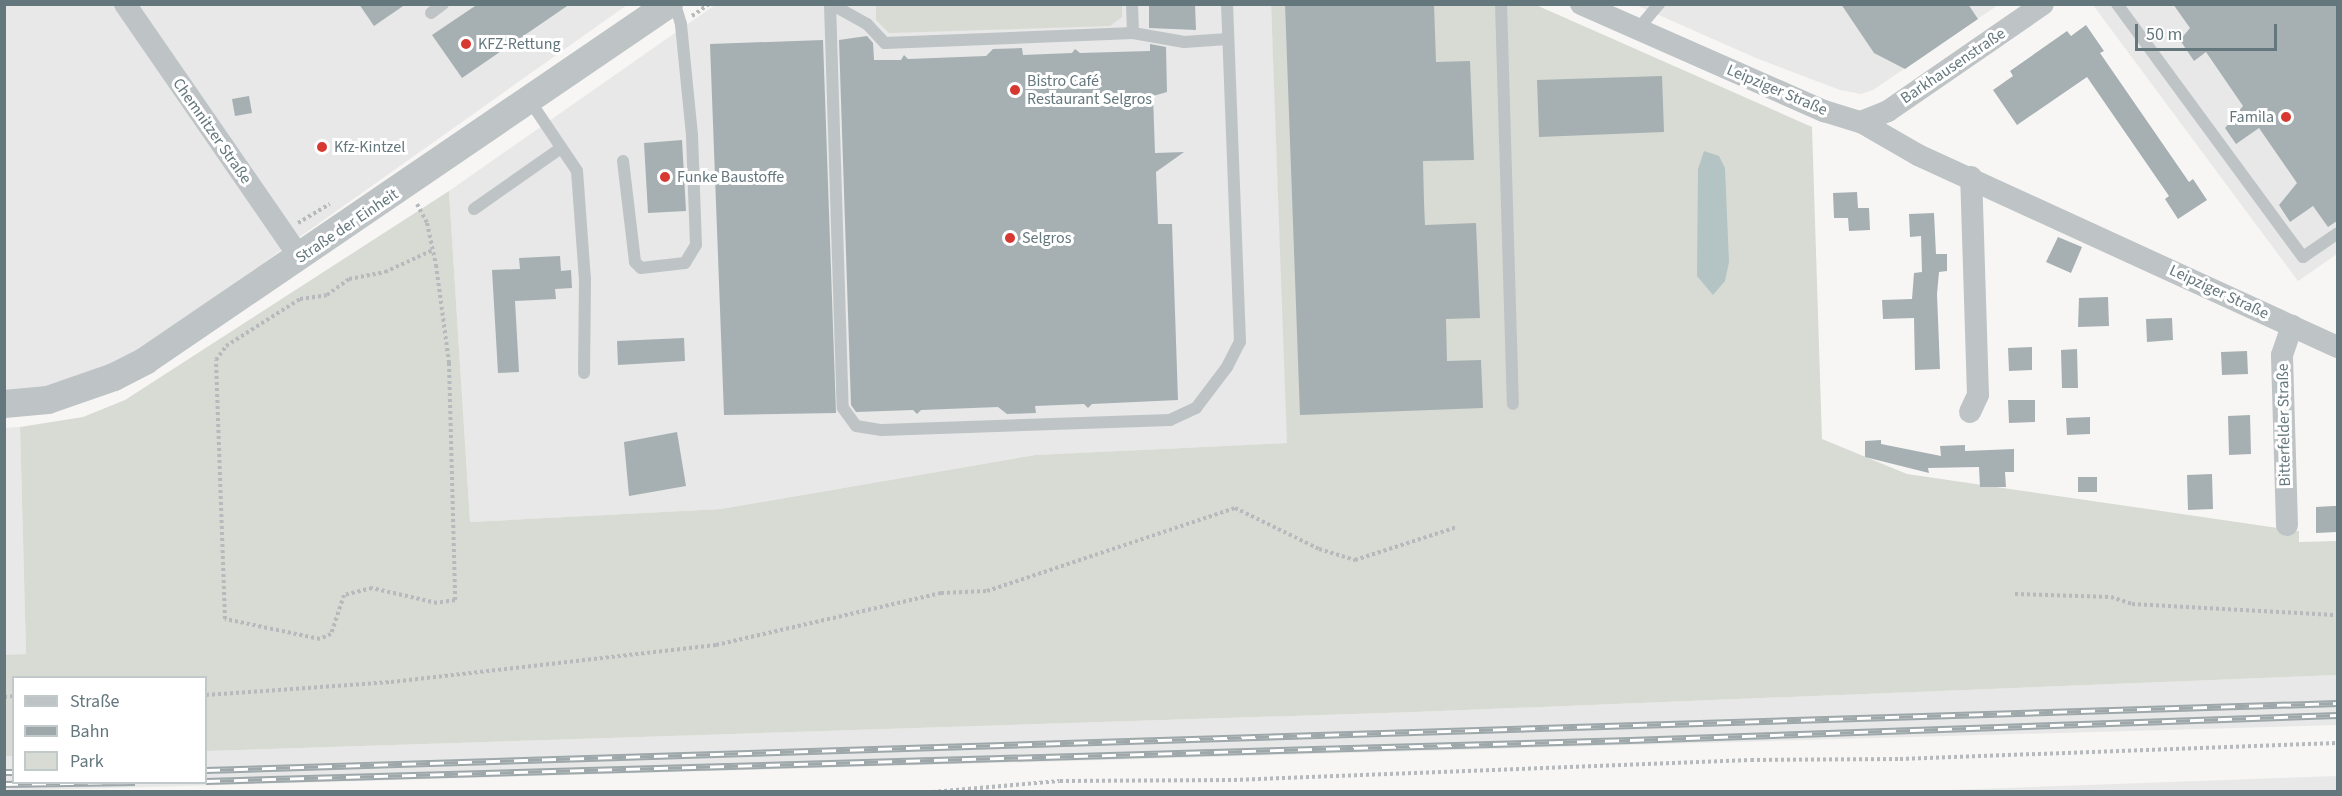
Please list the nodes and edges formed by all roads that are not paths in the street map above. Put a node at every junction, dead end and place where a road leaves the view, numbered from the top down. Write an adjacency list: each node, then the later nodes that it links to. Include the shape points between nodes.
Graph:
1 (125, 4): 24 (street, Chemnitzer Straße)
2 (443, 4): 13 (lane)
3 (669, 4): 17 (street, Straße der Einheit)
4 (675, 4): 20 (lane, via 681,24 692,135 696,245 685,263 641,268 635,262)
5 (831, 4): 15 (lane, via 867,24 885,43); 16 (lane, via 843,408 856,426 882,430 1170,420 1196,408 1227,367 1240,342)
6 (1132, 4): 15 (lane)
7 (1227, 4): 16 (lane)
8 (1501, 4): 29 (lane)
9 (1581, 4): 14 (street, Leipziger Straße)
10 (1659, 4): 14 (lane)
11 (2043, 4): 18 (street, Barkhausenstraße, via 1888,111)
12 (2117, 4): 23 (lane, via 2303,257)
13 (431, 13)
14 (1638, 29): 18 (street, Leipziger Straße, via 1824,111)
15 (1133, 33): 16 (lane, via 1184,42)
16 (1228, 39)
17 (530, 101): 19 (lane); 24 (street, Straße der Einheit)
18 (1861, 122): 21 (street, Leipziger Straße, via 1918,154)
19 (561, 148): 22 (lane); 27 (lane, via 577,171 585,279)
20 (623, 162)
21 (1971, 177): 25 (street, Leipziger Straße); 30 (street, via 1978,395)
22 (474, 209)
23 (2337, 233)
24 (300, 258): 28 (street, Straße der Einheit, via 135,367 48,400)
25 (2292, 326): 26 (street, Leipziger Straße); 31 (street, Bitterfelder Straße, via 2283,355)
26 (2337, 347)
27 (584, 373)
28 (4, 404)
29 (1514, 404)
30 (1970, 412)
31 (2287, 525)

